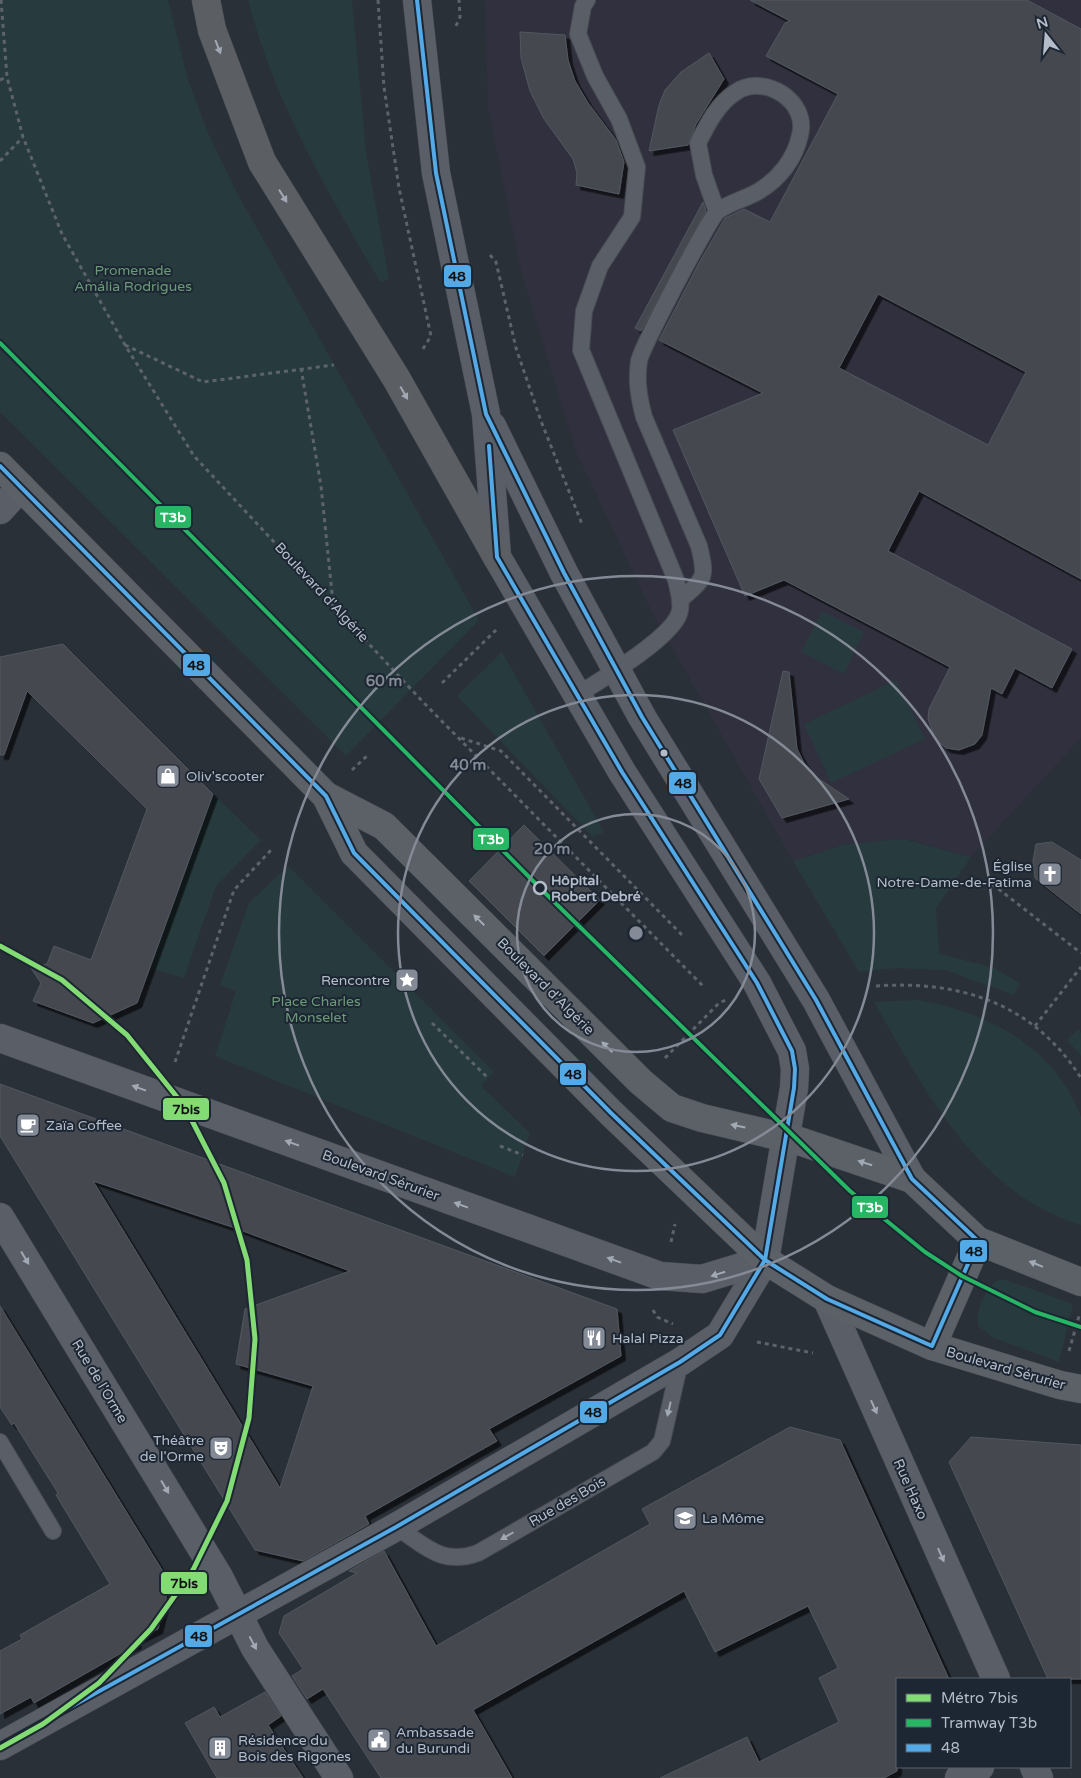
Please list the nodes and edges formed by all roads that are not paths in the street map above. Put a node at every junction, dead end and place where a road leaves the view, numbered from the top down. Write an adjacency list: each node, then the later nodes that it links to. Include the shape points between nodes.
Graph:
1 (206, 0): 9 (highway, one-way to 9, via 212,30 262,162 396,378)
2 (417, 0): 5 (street, via 436,172)
3 (587, 0): 10 (lane, via 578,34 595,76 619,120 636,167 632,217 597,275 584,311 581,350 676,580)
4 (717, 212): 4 (lane, via 759,191 790,162 801,134 799,114 790,100 777,90 759,84 736,91 726,99 698,143 704,175); 10 (lane, via 639,360 639,397 644,417 700,546 705,567 702,580)
5 (486, 414): 9 (street); 11 (street, via 564,573)
6 (0, 466): 7 (main road, Boulevard d'Algérie)
7 (21, 486): 8 (street); 13 (main road, Boulevard d'Algérie)
8 (0, 510)
9 (497, 557): 12 (street)
10 (680, 600): 11 (lane, via 680,614 670,629)
11 (617, 670): 12 (lane); 16 (street, via 642,717 812,994)
12 (577, 695): 15 (street, via 622,772 757,983 785,1034 795,1069)
13 (326, 796): 15 (main road, Boulevard d'Algérie, one-way to 13, via 672,1108 641,1082 384,826); 19 (main road, Boulevard d'Algérie, via 354,853 594,1096)
14 (0, 1038): 19 (street, Boulevard Sérurier, one-way to 14, via 702,1279 660,1276)
15 (786, 1138): 16 (main road, one-way to 15); 19 (street)
16 (912, 1179): 18 (main road)
17 (0, 1217): 28 (street, Rue de l'Orme, one-way to 28, via 220,1577)
18 (978, 1241): 20 (main road, one-way to 18); 22 (main road)
19 (765, 1260): 21 (main road, Boulevard d'Algérie); 23 (street, via 720,1335)
20 (1081, 1282)
21 (828, 1299): 22 (main road, Boulevard d'Algérie); 29 (street, Rue Haxo, one-way to 29)
22 (932, 1346): 24 (main road, Boulevard Sérurier)
23 (680, 1362): 26 (street); 26 (lane, Rue des Bois, one-way to 26, via 662,1441 653,1452 466,1557 452,1559 440,1555)
24 (1081, 1389)
25 (0, 1442): 27 (lane)
26 (396, 1528): 28 (street)
27 (53, 1531)
28 (238, 1615): 30 (street); 32 (street, Rue de l'Orme, one-way to 32, via 255,1648)
29 (996, 1678)
30 (0, 1746)
31 (978, 1768): 33 (street)
32 (339, 1778)
33 (959, 1778)

